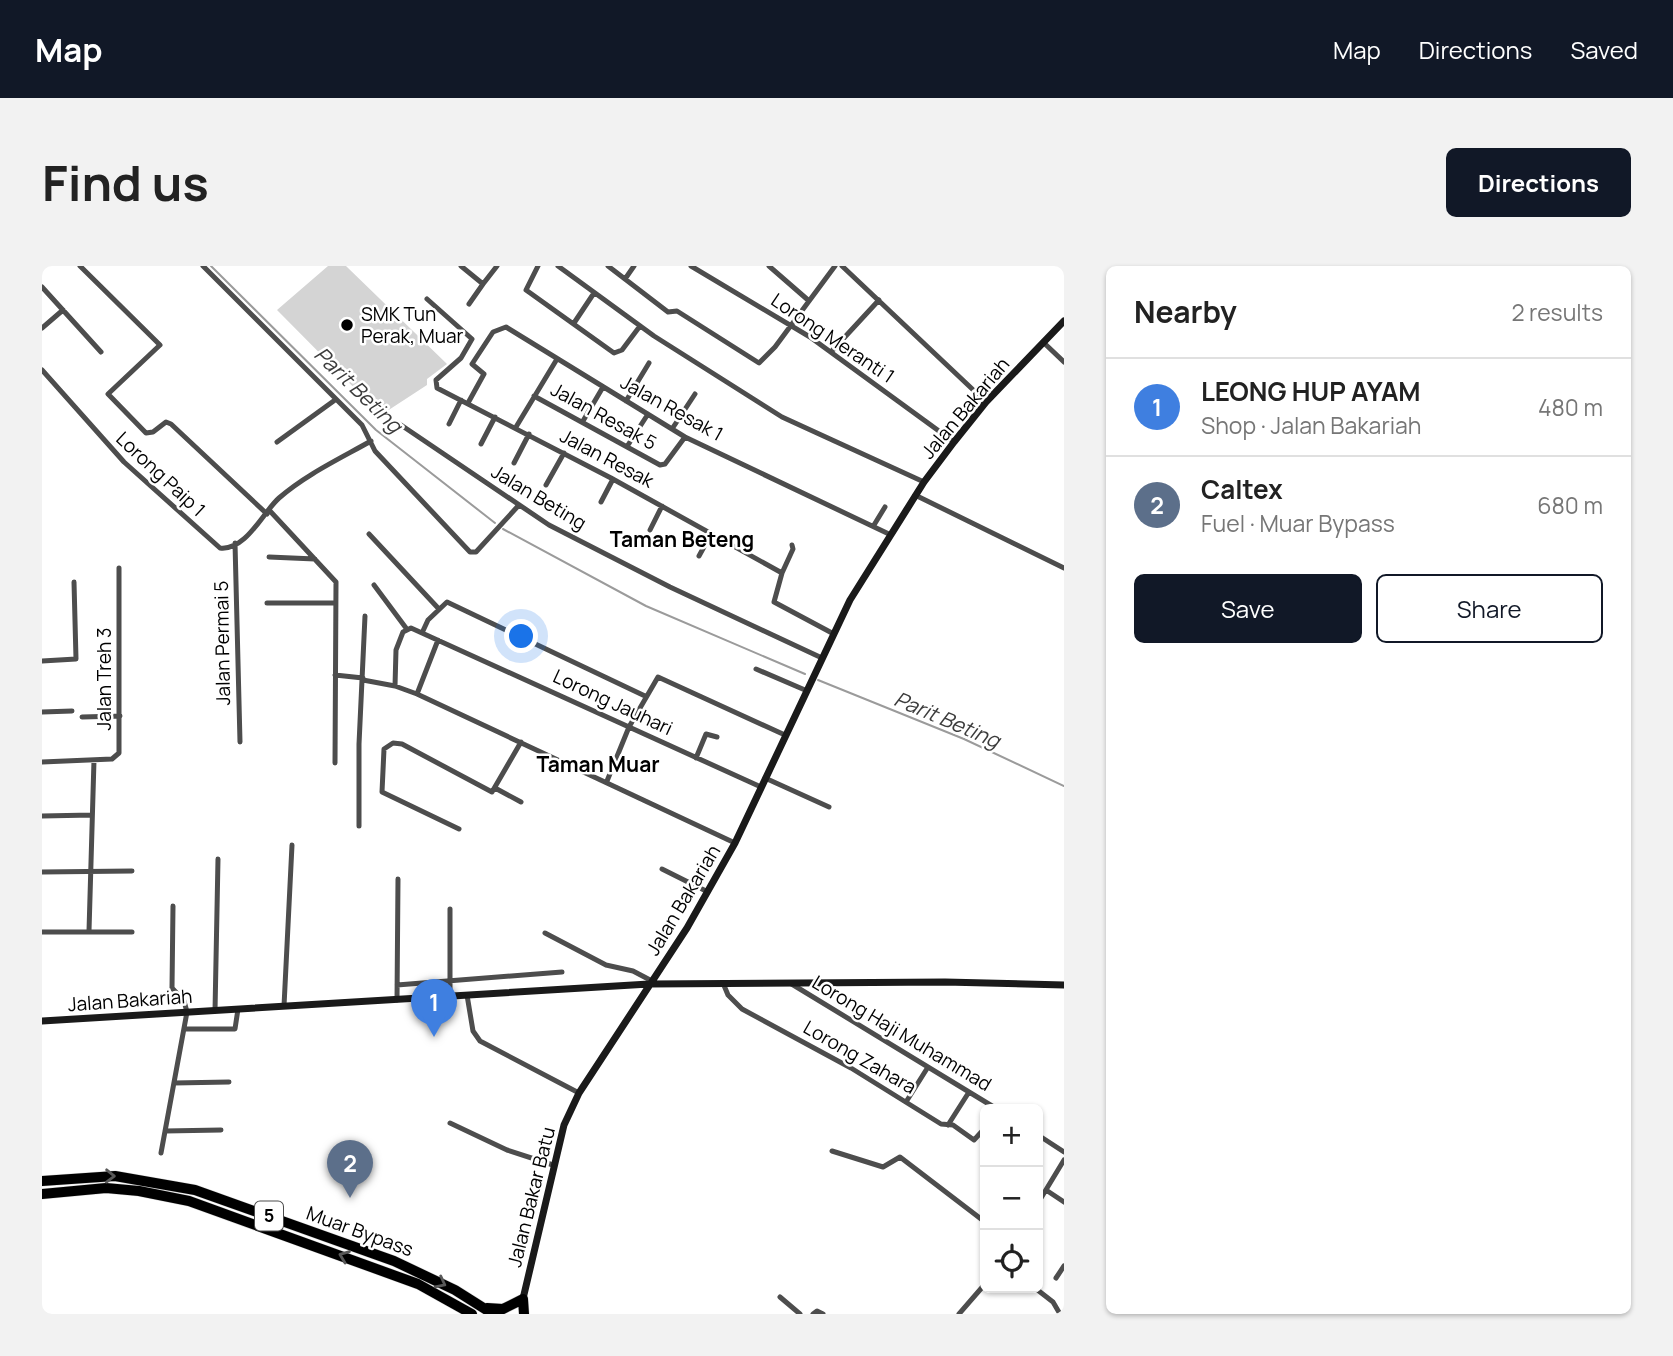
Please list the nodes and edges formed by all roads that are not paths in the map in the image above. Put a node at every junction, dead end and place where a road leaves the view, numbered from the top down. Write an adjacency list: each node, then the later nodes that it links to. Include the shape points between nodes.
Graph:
1 (80, 266): 66 (street, via 160,345 108,394 146,433 166,422 171,424)
2 (204, 266): 37 (street)
3 (461, 266): 14 (street)
4 (498, 266): 14 (street)
5 (538, 266): 23 (street, via 526,290)
6 (558, 266): 16 (street)
7 (608, 266): 13 (street)
8 (634, 266): 13 (street)
9 (691, 266): 25 (street, Lorong Meranti 1)
10 (769, 266): 18 (street)
11 (835, 266): 18 (street)
12 (842, 266): 19 (street)
13 (625, 279): 25 (street, via 668,312 677,312 755,362 767,358)
14 (483, 284): 20 (street)
15 (42, 287): 21 (street)
16 (594, 293): 23 (street); 24 (street)
17 (428, 299): 38 (street, Jalan Resak, via 470,336 461,358 435,383)
18 (808, 300): 25 (street)
19 (879, 300): 29 (street); 40 (street)
20 (469, 304)
21 (63, 310): 26 (street); 28 (street)
22 (1064, 321): 27 (main road, Jalan Bakariah)
23 (575, 323): 24 (street, via 616,354)
24 (640, 326): 59 (street, via 782,417)
25 (791, 326): 29 (street, Lorong Meranti 1)
26 (42, 328)
27 (1044, 342): 31 (street); 40 (main road, Jalan Bakariah)
28 (101, 352)
29 (831, 352): 53 (street, Lorong Meranti 1)
30 (557, 359): 34 (street, Jalan Resak 1); 36 (street); 41 (street, Jalan Resak 1, via 506,327 498,328 472,364 484,374)
31 (1064, 362)
32 (649, 363): 39 (street)
33 (42, 370): 72 (street, Lorong Paip 1, via 154,492 220,548)
34 (603, 387): 39 (street, Jalan Resak 1); 44 (street)
35 (695, 394): 48 (street)
36 (534, 396): 44 (street, Jalan Resak 5); 47 (street)
37 (335, 400): 51 (street, via 362,425); 52 (street)
38 (461, 400): 41 (street, Jalan Resak); 46 (street)
39 (626, 401): 42 (street, Jalan Resak 1)
40 (986, 402): 53 (main road, Jalan Bakariah)
41 (468, 403): 43 (street, Jalan Resak)
42 (648, 414): 48 (street, Jalan Resak 1); 55 (street)
43 (495, 416): 47 (street, Jalan Resak); 54 (street)
44 (583, 421): 55 (street, Jalan Resak 5)
45 (398, 423): 63 (street, Jalan Beting)
46 (449, 424)
47 (516, 427): 49 (street, Jalan Resak)
48 (672, 429): 50 (street, Jalan Resak 1)
49 (529, 434): 56 (street, Jalan Resak); 57 (street)
50 (685, 436): 55 (street, Jalan Resak 5, via 663,466); 67 (street, Jalan Resak 1)
51 (371, 441): 63 (street, via 375,451 472,553); 66 (street, via 286,493)
52 (277, 442)
53 (954, 442): 59 (main road, Jalan Bakariah)
54 (481, 444)
55 (628, 446)
56 (564, 453): 58 (street, Jalan Resak); 60 (street)
57 (514, 463)
58 (613, 479): 62 (street); 64 (street, Jalan Resak)
59 (924, 482): 61 (main road, Jalan Bakariah)
60 (546, 485)
61 (915, 495): 71 (main road, Jalan Bakariah); 78 (street)
62 (601, 502)
63 (519, 505): 90 (street, Jalan Beting, via 600,552)
64 (662, 506): 68 (street); 70 (street, Jalan Resak)
65 (885, 508): 67 (street)
66 (268, 513): 72 (street); 76 (street)
67 (874, 525): 71 (street, Jalan Resak 1)
68 (650, 530)
69 (369, 534): 84 (street)
70 (711, 534): 74 (street); 79 (street, Jalan Resak)
71 (891, 535): 88 (main road, Jalan Bakariah)
72 (235, 543): 106 (street, Jalan Permai 5)
73 (792, 545): 79 (street)
74 (699, 556)
75 (269, 557): 76 (street)
76 (316, 559): 83 (street, via 335,580)
77 (119, 568): 101 (street, Jalan Treh 3)
78 (1064, 568)
79 (782, 573): 88 (street, via 774,602)
80 (74, 582): 91 (street, via 76,659)
81 (374, 585): 86 (street)
82 (267, 603): 83 (street)
83 (335, 603): 93 (street)
84 (438, 608): 87 (street); 98 (street, via 447,602)
85 (365, 616): 94 (street)
86 (406, 628): 87 (street, Lorong Jauhari); 95 (street, via 396,650)
87 (422, 632): 89 (street, Lorong Jauhari)
88 (832, 633): 90 (main road, Jalan Bakariah)
89 (438, 640): 97 (street); 103 (street, Lorong Jauhari)
90 (822, 658): 96 (main road, Jalan Bakariah)
91 (42, 661)
92 (756, 668): 96 (street)
93 (335, 675): 94 (street); 111 (street)
94 (363, 679): 95 (street); 120 (street)
95 (395, 686): 97 (street)
96 (806, 690): 104 (main road, Jalan Bakariah)
97 (417, 694): 107 (street)
98 (645, 696): 103 (street); 104 (street, Lorong Jauhari, via 660,677)
99 (72, 711): 100 (street)
100 (42, 712)
101 (120, 716): 102 (street); 109 (street, Jalan Treh 3, via 119,752 112,759)
102 (82, 717)
103 (629, 727): 108 (street, Lorong Jauhari); 113 (street)
104 (785, 735): 112 (main road, Jalan Bakariah)
105 (717, 737): 108 (street, via 705,734)
106 (240, 742)
107 (521, 742): 113 (street); 115 (street)
108 (695, 758): 114 (street, Lorong Jauhari)
109 (94, 760): 110 (street, Jalan Treh 3); 119 (street)
110 (42, 762)
111 (335, 763)
112 (765, 778): 114 (main road, Jalan Bakariah); 117 (street)
113 (607, 781): 122 (street)
114 (761, 787): 122 (main road, Jalan Bakariah)
115 (493, 790): 116 (street); 121 (street, via 397,742 384,749 382,792)
116 (521, 802)
117 (830, 807)
118 (42, 816): 119 (street)
119 (92, 816): 126 (street)
120 (359, 826)
121 (459, 829)
122 (735, 843): 130 (main road, Jalan Bakariah)
123 (292, 845): 149 (street)
124 (218, 859): 151 (street)
125 (662, 869): 130 (street)
126 (90, 871): 127 (street); 128 (street); 133 (street)
127 (132, 871)
128 (42, 872)
129 (398, 879): 143 (street)
130 (708, 892): 140 (main road, Jalan Bakariah)
131 (173, 906): 152 (street, via 172,988 184,1000)
132 (450, 909): 139 (street)
133 (89, 931): 134 (street); 135 (street)
134 (42, 932)
135 (132, 932)
136 (545, 933): 140 (street)
137 (562, 972): 138 (street)
138 (537, 974): 139 (street); 145 (street)
139 (451, 981): 143 (street); 147 (street)
140 (651, 982): 141 (main road); 145 (main road, Jalan Bakariah); 159 (main road, Jalan Bakar Batu)
141 (723, 983): 142 (main road); 160 (street, Lorong Zahara, via 727,995 742,1009)
142 (790, 983): 144 (main road); 155 (street, Lorong Haji Muhammad)
143 (397, 985): 148 (street)
144 (1064, 985)
145 (536, 991): 146 (main road, Jalan Bakariah)
146 (467, 995): 147 (main road, Jalan Bakariah); 159 (street, via 473,1031 480,1041)
147 (450, 996): 148 (main road, Jalan Bakariah)
148 (397, 1000): 149 (main road, Jalan Bakariah)
149 (284, 1006): 150 (main road, Jalan Bakariah)
150 (238, 1009): 151 (main road, Jalan Bakariah); 154 (street, via 235,1029)
151 (215, 1011): 152 (main road, Jalan Bakariah)
152 (187, 1012): 153 (main road, Jalan Bakariah); 154 (street)
153 (42, 1021)
154 (184, 1028): 157 (street)
155 (928, 1067): 158 (street, Lorong Haji Muhammad); 160 (street)
156 (229, 1082): 157 (street)
157 (174, 1083): 165 (street)
158 (969, 1092): 161 (street, Lorong Haji Muhammad); 163 (street)
159 (579, 1093): 172 (main road, Jalan Bakar Batu, via 561,1132)
160 (906, 1102): 163 (street, Lorong Zahara)
161 (989, 1104)
162 (450, 1123): 172 (street)
163 (948, 1125): 166 (street, Lorong Zahara, via 974,1140)
164 (221, 1130): 165 (street)
165 (165, 1131): 170 (street)
166 (980, 1133)
167 (1043, 1138): 169 (street)
168 (832, 1151): 178 (street, via 883,1167 900,1157)
169 (1064, 1152)
170 (161, 1153)
171 (1064, 1160): 174 (street)
172 (553, 1165): 184 (main road, Jalan Bakar Batu)
173 (42, 1181): 185 (highway, Muar Bypass / 5, one-way to 185, via 115,1175 195,1190 394,1261)
174 (1046, 1190): 176 (street); 177 (street)
175 (42, 1194): 186 (highway, Muar Bypass / 5, one-way to 175, via 418,1284 189,1201 106,1188)
176 (1043, 1195)
177 (1064, 1202)
178 (980, 1218)
179 (1064, 1266): 180 (street)
180 (1056, 1278)
181 (980, 1290): 192 (street)
182 (1041, 1293): 193 (street)
183 (780, 1297): 189 (street)
184 (523, 1299): 185 (highway, via 503,1309); 188 (highway)
185 (484, 1307): 187 (highway, Muar Bypass / 5)
186 (472, 1314)
187 (493, 1314)
188 (522, 1314)
189 (800, 1314)
190 (813, 1314): 191 (street)
191 (823, 1314)
192 (959, 1314)
193 (1060, 1314)

